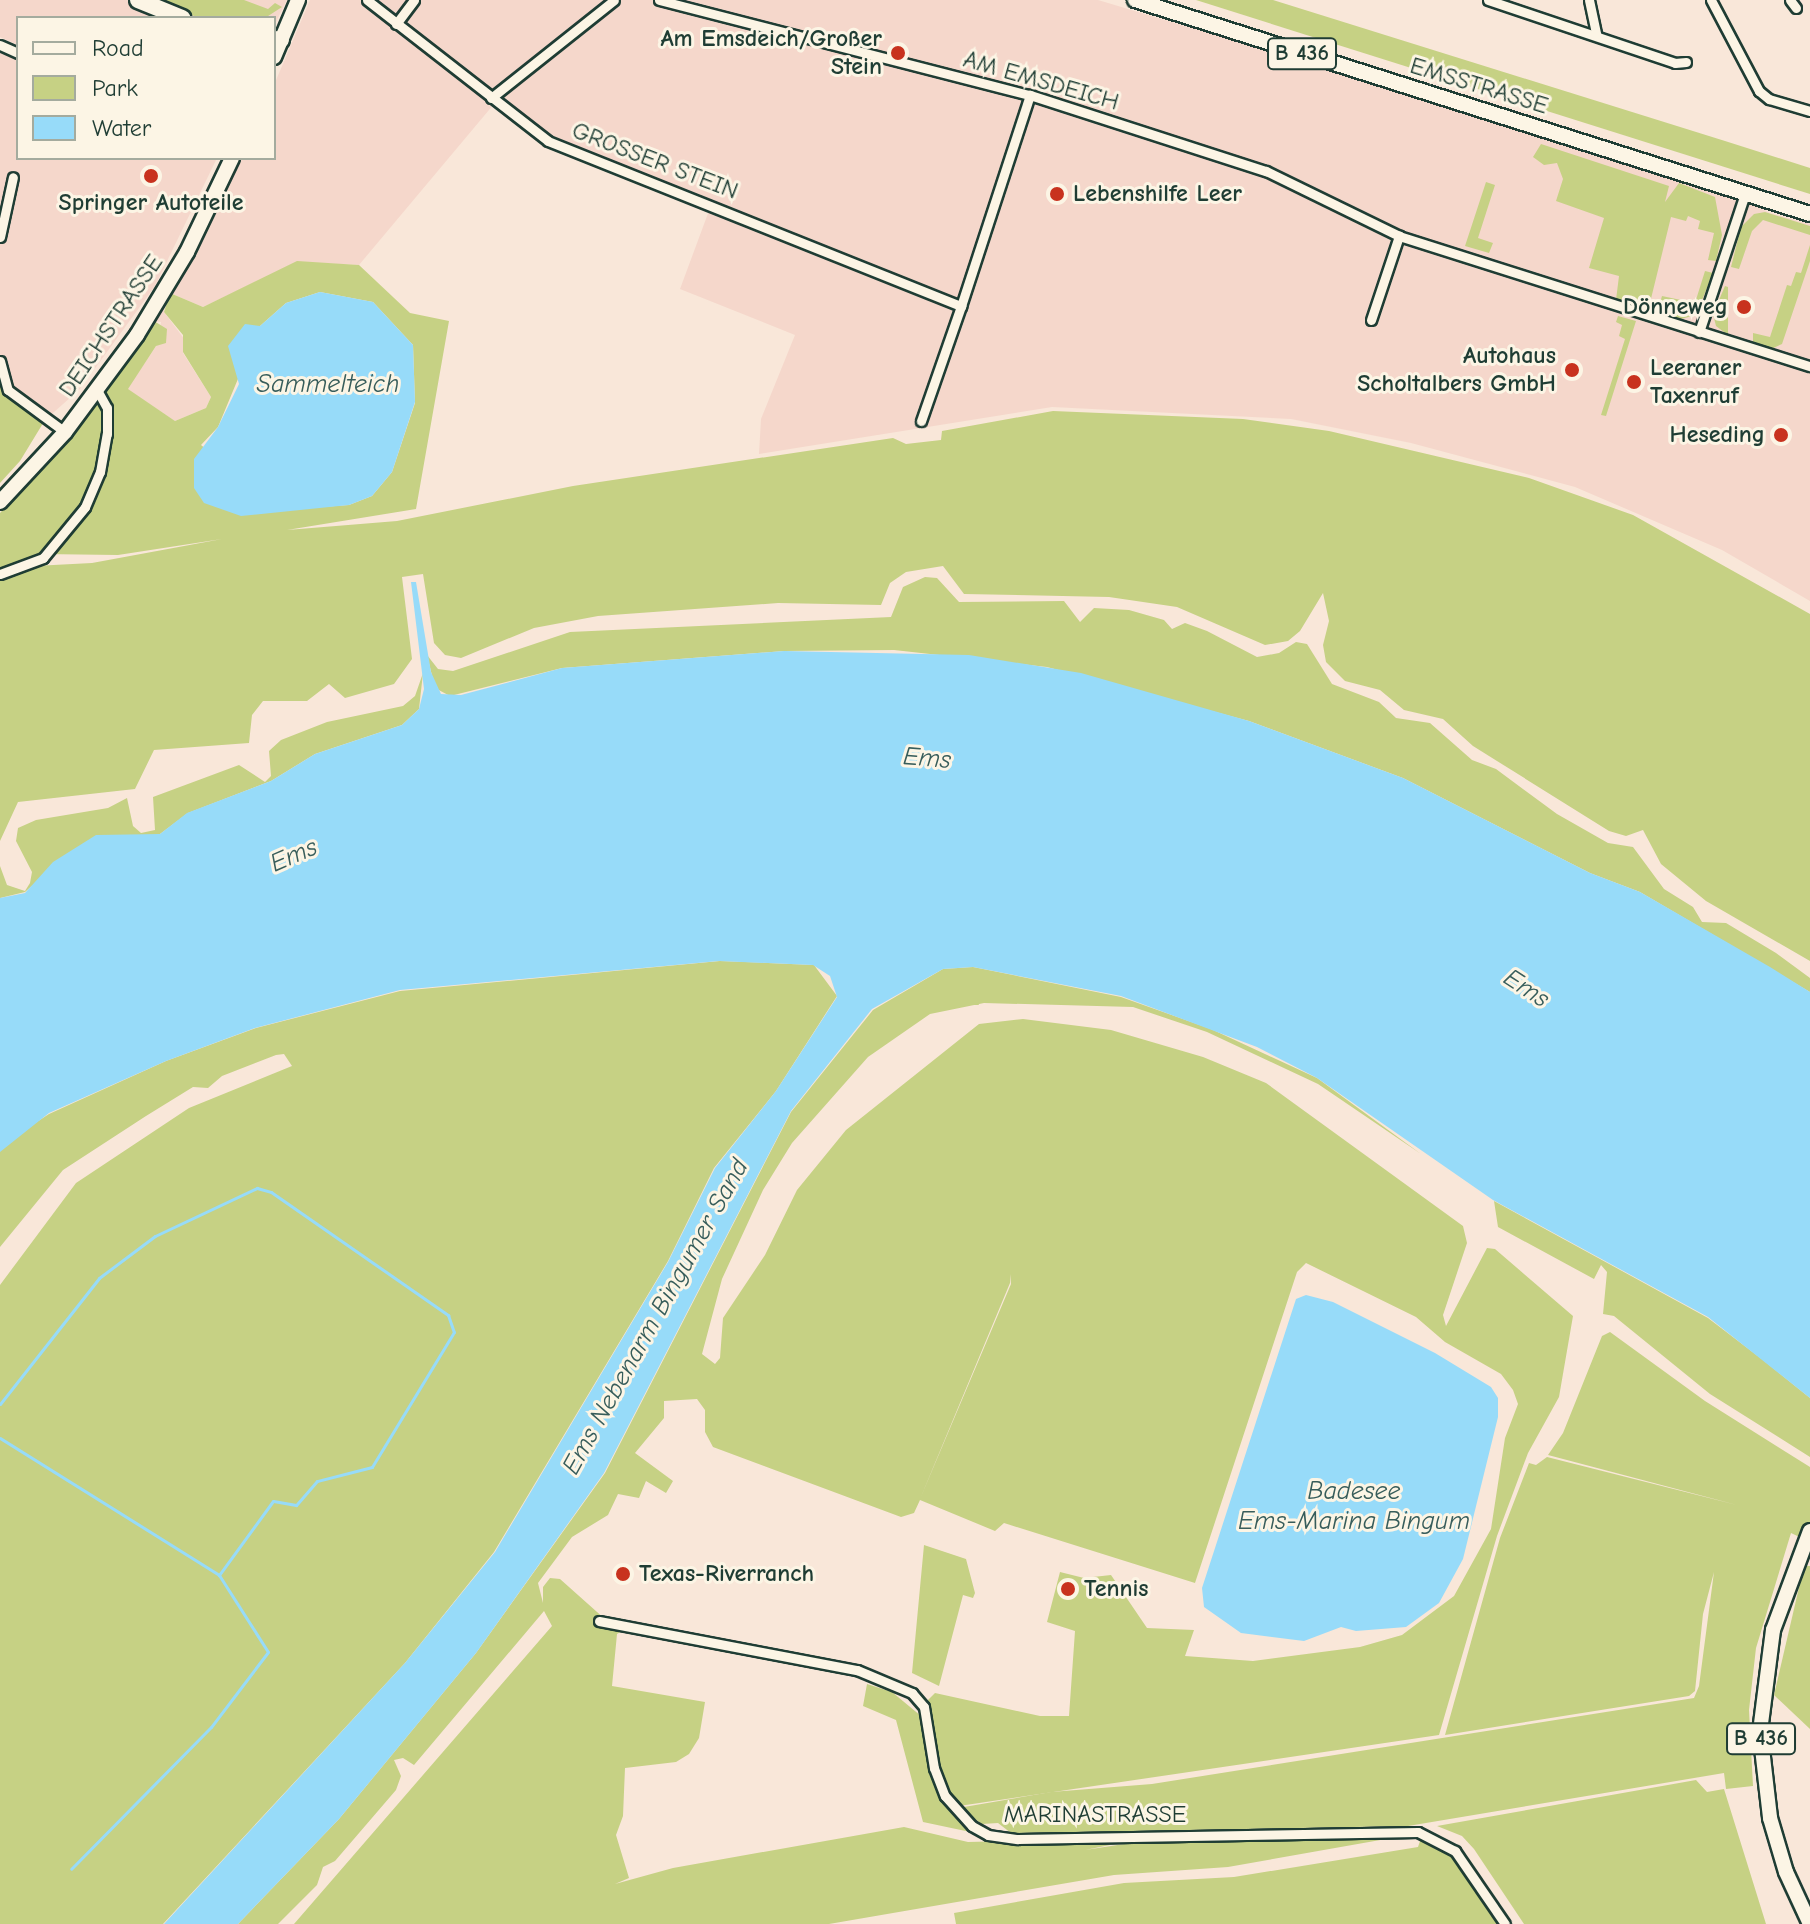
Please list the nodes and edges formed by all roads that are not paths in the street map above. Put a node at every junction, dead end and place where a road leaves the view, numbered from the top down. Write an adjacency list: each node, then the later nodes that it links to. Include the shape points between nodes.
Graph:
1 (138, 0): 12 (highway)
2 (298, 0): 15 (main road)
3 (367, 0): 13 (street, GROSSER STEIN)
4 (414, 0): 13 (street)
5 (614, 0): 18 (street)
6 (659, 0): 17 (street, AM EMSDEICH)
7 (1135, 0): 22 (main road, EMSSTRASSE / B 436)
8 (1488, 0): 14 (street)
9 (1589, 0): 14 (street)
10 (1724, 0): 11 (street)
11 (1712, 2): 19 (street, via 1759,91)
12 (177, 16)
13 (396, 24): 18 (street, GROSSER STEIN)
14 (1596, 34): 16 (street, via 1675,63)
15 (277, 39)
16 (1686, 62)
17 (1030, 95): 24 (street, AM EMSDEICH, via 1266,171); 26 (street)
18 (491, 98): 26 (street, GROSSER STEIN, via 568,150)
19 (1810, 111)
20 (231, 160): 31 (main road, DEICHSTRASSE, via 164,293)
21 (13, 177): 25 (street)
22 (1745, 194): 23 (main road, EMSSTRASSE / B 436); 28 (street)
23 (1810, 214)
24 (1399, 236): 27 (street); 28 (street, AM EMSDEICH)
25 (0, 237)
26 (961, 306): 32 (street)
27 (1371, 320)
28 (1699, 332): 30 (street, AM EMSDEICH)
29 (0, 361): 33 (street, via 8,390)
30 (1810, 366)
31 (97, 390): 33 (main road, DEICHSTRASSE); 35 (street, via 107,408 107,434 100,472 85,507 43,558)
32 (921, 421)
33 (65, 432): 34 (main road, DEICHSTRASSE)
34 (0, 502)
35 (0, 574)
36 (1810, 1531): 38 (main road, B 436, via 1766,1658 1760,1731 1770,1818)
37 (599, 1621): 39 (street, MARINASTRASSE, via 857,1670 912,1693 924,1707 934,1768 945,1796 972,1826 988,1835 1018,1839 1418,1832 1455,1851)
38 (1808, 1922)
39 (1505, 1924)

